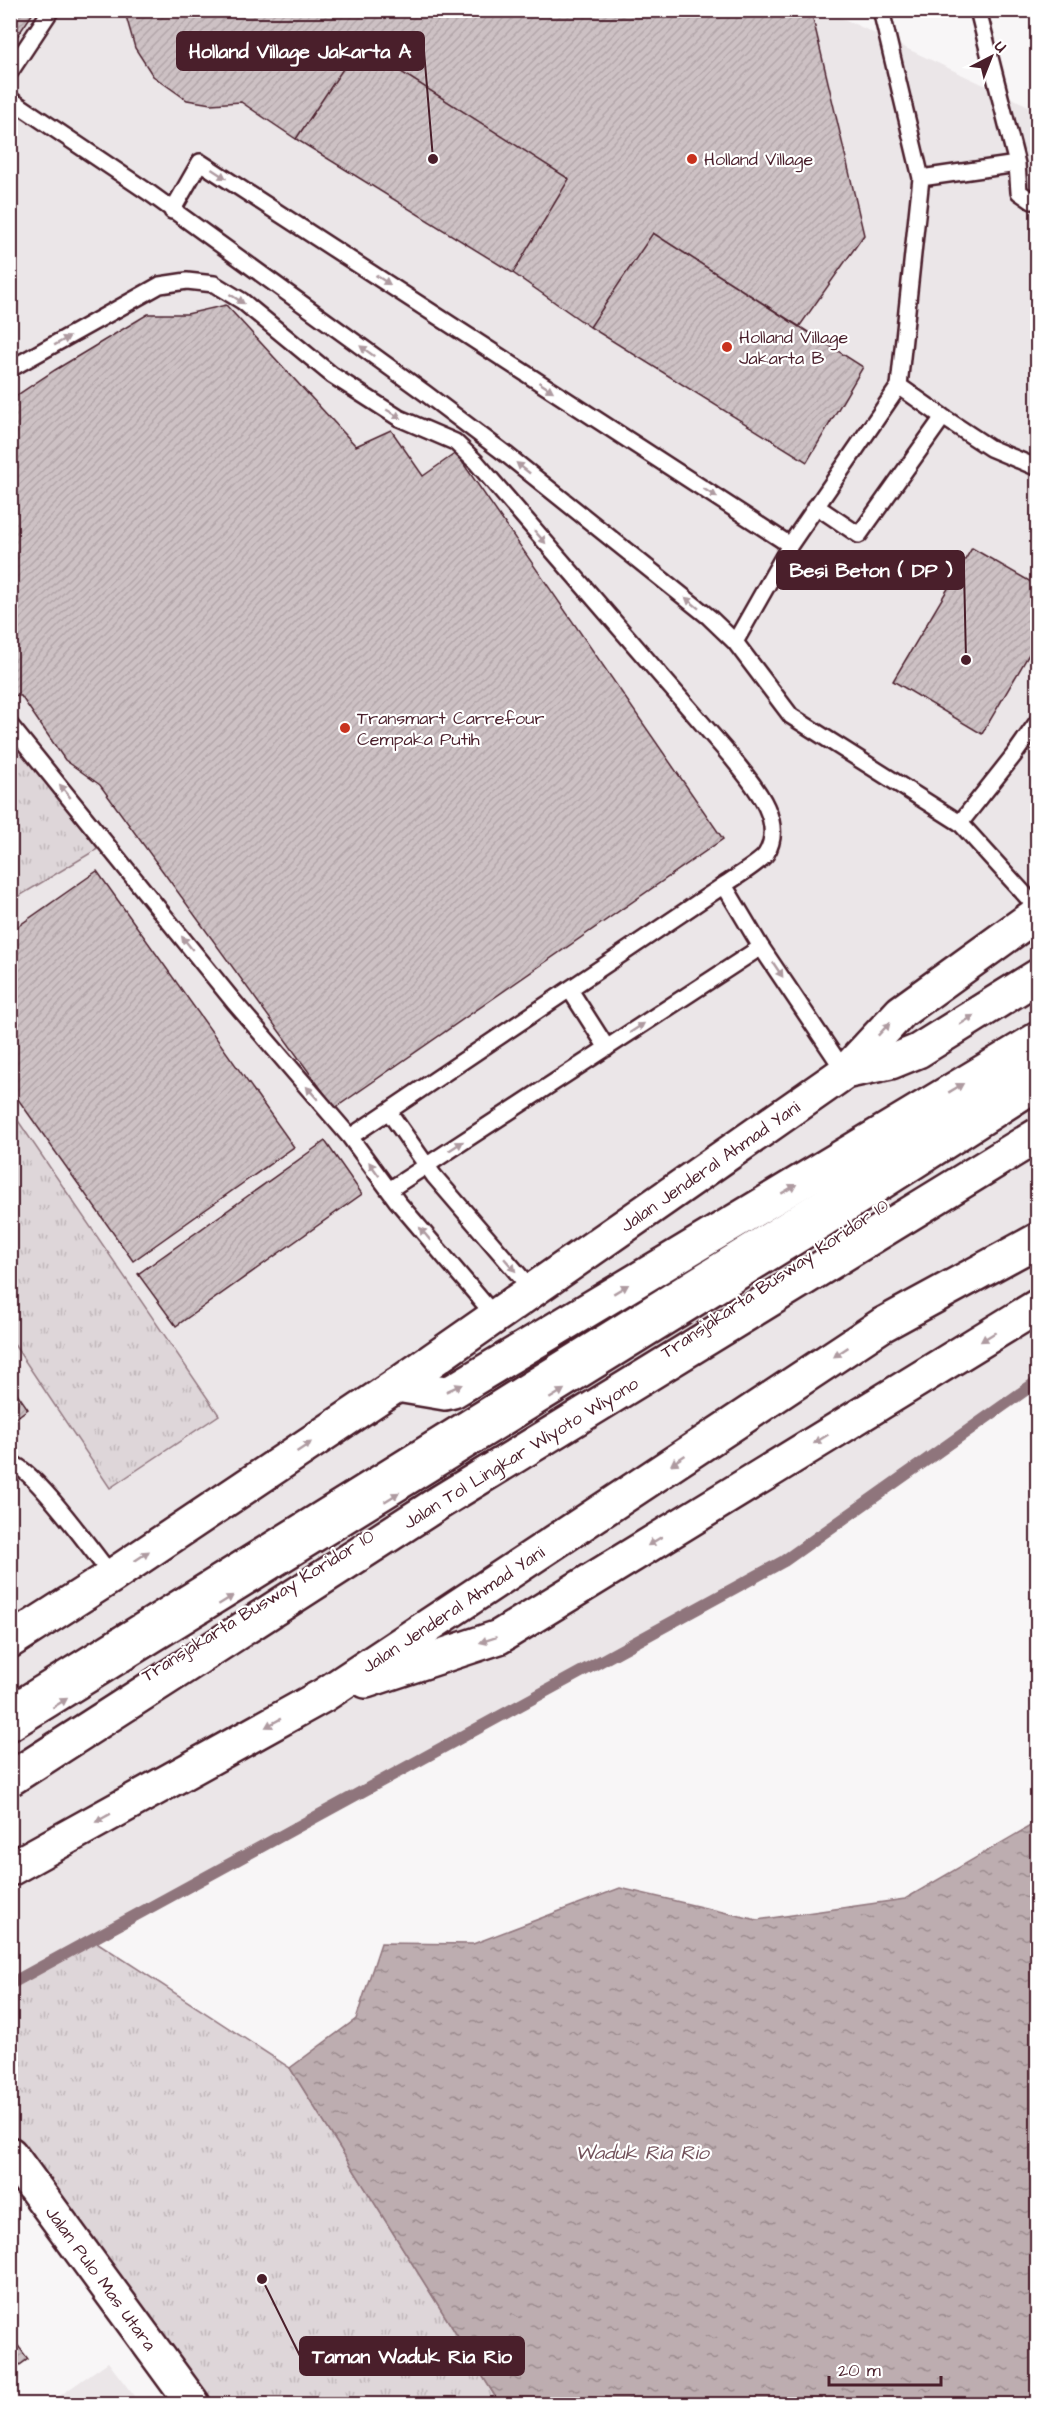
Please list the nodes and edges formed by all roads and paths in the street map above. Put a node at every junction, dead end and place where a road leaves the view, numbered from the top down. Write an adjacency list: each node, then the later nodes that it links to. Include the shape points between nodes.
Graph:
1 (51, 10): 4 (lane)
2 (881, 10): 7 (lane)
3 (978, 10): 6 (lane)
4 (10, 72)
5 (10, 99): 9 (lane)
6 (1017, 164): 7 (lane); 8 (lane, via 1019,192 1032,201)
7 (921, 178): 11 (lane)
8 (1038, 200)
9 (172, 211): 15 (lane, one-way to 15, via 200,162); 16 (lane, one-way to 9, via 507,455)
10 (10, 369): 20 (lane, one-way to 20, via 160,285 187,281 214,284 242,301 332,375 399,418 455,442 758,789 769,812 772,832 765,854)
11 (899, 386): 12 (lane); 14 (lane)
12 (943, 417): 13 (lane, via 990,448); 14 (lane, via 859,535)
13 (1038, 468)
14 (816, 506): 15 (lane)
15 (790, 545): 16 (lane)
16 (735, 642): 19 (lane, via 791,716)
17 (1038, 721): 19 (lane)
18 (10, 725): 33 (lane, one-way to 18, via 234,1002)
19 (960, 823): 21 (lane)
20 (724, 885): 22 (lane); 24 (lane)
21 (1038, 911): 27 (main road, one-way to 21, via 901,1011)
22 (761, 947): 26 (lane, one-way to 22); 27 (lane, one-way to 27)
23 (1038, 976): 27 (main road, Jalan Jenderal Ahmad Yani, one-way to 23, via 891,1062 918,1051)
24 (570, 990): 26 (lane); 30 (lane)
25 (1038, 1039): 42 (main road, one-way to 25, via 445,1393 453,1390)
26 (607, 1048): 34 (lane, one-way to 26)
27 (844, 1072): 38 (main road, Jalan Jenderal Ahmad Yani)
28 (1038, 1072): 47 (main road)
29 (1038, 1093): 48 (lane, Transjakarta Busway Koridor 10, one-way to 29)
30 (389, 1112): 33 (lane); 34 (lane)
31 (1038, 1126): 49 (lane, Transjakarta Busway Koridor 10, via 683,1365)
32 (1038, 1135): 49 (main road, Jalan Tol Lingkar Wiyoto Wiyono, bridge, via 440,1502)
33 (350, 1137): 35 (lane, one-way to 33)
34 (426, 1166): 35 (lane); 38 (lane, one-way to 38)
35 (389, 1190): 40 (lane, one-way to 35)
36 (1038, 1220): 41 (main road, Jalan Jenderal Ahmad Yani)
37 (1038, 1240): 41 (main road, Jalan Jenderal Ahmad Yani)
38 (532, 1290): 40 (main road, Jalan Jenderal Ahmad Yani)
39 (1038, 1306): 46 (main road, one-way to 46, via 499,1637)
40 (494, 1315): 42 (main road, Jalan Jenderal Ahmad Yani)
41 (882, 1325): 46 (main road, Jalan Jenderal Ahmad Yani, one-way to 46)
42 (397, 1385): 44 (main road, Jalan Jenderal Ahmad Yani, one-way to 42)
43 (10, 1463): 44 (lane, via 35,1479)
44 (112, 1576): 45 (main road, Jalan Jenderal Ahmad Yani)
45 (10, 1641)
46 (324, 1695): 50 (main road, Jalan Jenderal Ahmad Yani, one-way to 50)
47 (10, 1713)
48 (10, 1734)
49 (10, 1781)
50 (10, 1869)
51 (10, 2154): 52 (main road, Jalan Pulo Mas Utara)
52 (193, 2404)

